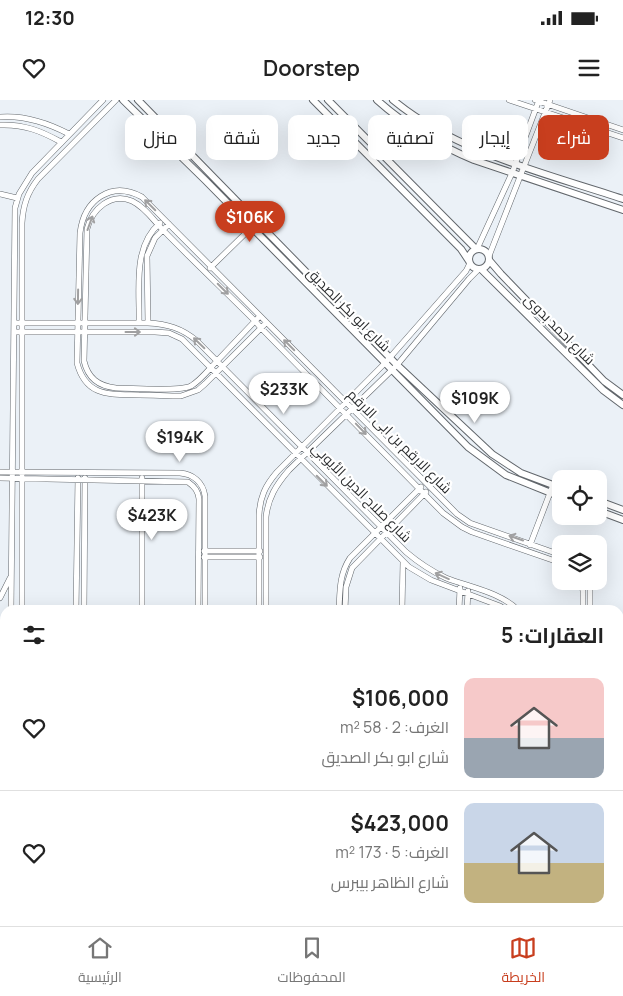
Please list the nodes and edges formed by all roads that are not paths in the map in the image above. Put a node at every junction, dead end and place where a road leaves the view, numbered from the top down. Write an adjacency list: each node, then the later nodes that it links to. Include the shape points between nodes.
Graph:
1 (103, 100): 17 (street)
2 (116, 100): 45 (street, via 28,192 22,223)
3 (124, 100): 32 (street, شارع ابو بكر الصديق)
4 (138, 100): 29 (street, شارع ابو بكر الصديق)
5 (313, 100): 38 (street, via 461,249)
6 (328, 100): 34 (street)
7 (377, 100): 22 (street, via 438,144)
8 (393, 100): 20 (street, via 446,135)
9 (508, 100): 12 (street)
10 (537, 100): 11 (street); 12 (street)
11 (549, 102): 13 (street); 16 (street)
12 (535, 110): 13 (street); 20 (street)
13 (545, 113): 18 (street); 21 (street)
14 (0, 117): 17 (street, via 40,121)
15 (0, 125): 19 (street, via 30,127)
16 (623, 130)
17 (69, 134): 19 (street)
18 (623, 138)
19 (62, 142): 25 (street, via 32,173)
20 (515, 163): 21 (street); 22 (street)
21 (525, 167): 23 (street); 26 (street)
22 (512, 173): 23 (street); 34 (street)
23 (521, 176): 27 (street); 37 (street)
24 (0, 194): 25 (street)
25 (17, 198): 44 (street, via 14,215)
26 (623, 199)
27 (623, 210)
28 (164, 219): 30 (street); 31 (street, شارع الارقم بن ابى الارقم); 35 (street, شارع الارقم بن ابى الارقم, one-way to 35, via 142,197 124,190 112,191 98,198 86,211 81,226)
29 (257, 222): 32 (street); 56 (street, شارع ابو بكر الصديق)
30 (158, 224): 33 (street, شارع الارقم بن ابى الارقم); 36 (street, شارع الارقم بن ابى الارقم, one-way to 30, via 89,222 96,211 109,201 125,199 132,202); 46 (street, via 148,235 141,254)
31 (169, 224): 33 (street); 39 (street, شارع الارقم بن ابى الارقم)
32 (251, 228): 39 (street); 58 (street, شارع ابو بكر الصديق)
33 (162, 230): 41 (street, شارع الارقم بن ابى الارقم); 47 (street, via 151,244 147,256)
34 (476, 249): 37 (street, via 486,251); 38 (street, via 471,253)
35 (79, 254): 36 (street); 49 (street, شارع الارقم بن ابى الارقم, one-way to 49)
36 (87, 254): 50 (street, شارع الارقم بن ابى الارقم)
37 (489, 258): 40 (street, via 487,265); 64 (street, شارع احمد بدوى, via 604,381)
38 (470, 262): 40 (street); 56 (street)
39 (212, 266): 41 (street); 42 (street, شارع الارقم بن ابى الارقم)
40 (480, 269): 59 (street); 66 (street, شارع احمد بدوى, via 603,390)
41 (206, 272): 43 (street, شارع الارقم بن ابى الارقم, one-way to 43)
42 (260, 316): 43 (street, شارع الارقم بن ابى الارقم); 48 (street, شارع الارقم بن ابى الارقم)
43 (255, 321): 51 (street, شارع الارقم بن ابى الارقم); 57 (street, شارع الارقم بن ابى الارقم)
44 (14, 323): 45 (street, شارع صلاح الدين الأيوبي); 52 (street)
45 (22, 323): 49 (street, شارع صلاح الدين الأيوبي); 53 (street)
46 (139, 323): 47 (street, شارع صلاح الدين الأيوبي); 50 (street, شارع صلاح الدين الأيوبي)
47 (148, 323): 57 (street, شارع صلاح الدين الأيوبي, one-way to 47, via 181,330)
48 (266, 323): 51 (street, شارع الارقم بن ابى الارقم); 65 (street, شارع الارقم بن ابى الارقم, one-way to 48)
49 (77, 324): 50 (street, شارع صلاح الدين الأيوبي); 54 (street, شارع الارقم بن ابى الارقم)
50 (85, 324): 55 (street, شارع الارقم بن ابى الارقم)
51 (261, 328): 61 (street, شارع الارقم بن ابى الارقم); 67 (street, شارع الارقم بن ابى الارقم)
52 (14, 332): 53 (street, شارع صلاح الدين الأيوبي); 75 (street)
53 (22, 332): 54 (street, شارع صلاح الدين الأيوبي); 76 (street)
54 (77, 332): 55 (street, شارع صلاح الدين الأيوبي); 63 (street, شارع الارقم بن ابى الارقم, via 80,372 84,380 108,395 181,396 198,390)
55 (85, 332): 60 (street, شارع صلاح الدين الأيوبي, one-way to 60, via 169,333 188,343); 60 (street, شارع الارقم بن ابى الارقم, via 86,369 96,383 106,387 185,388)
56 (390, 358): 58 (street); 59 (street, شارع ابو بكر الصديق)
57 (217, 361): 60 (street, شارع الارقم بن ابى الارقم); 61 (street, شارع صلاح الدين الأيوبي)
58 (385, 363): 62 (street, شارع ابو بكر الصديق); 65 (street)
59 (397, 365): 62 (street); 87 (street, شارع ابو بكر الصديق, via 492,454 521,473)
60 (210, 367): 63 (street, شارع صلاح الدين الأيوبي)
61 (222, 367): 63 (street, شارع الارقم بن ابى الارقم); 70 (street, شارع صلاح الدين الأيوبي)
62 (392, 370): 68 (street); 91 (street, شارع ابو بكر الصديق, via 492,466 520,482)
63 (216, 373): 71 (street, شارع صلاح الدين الأيوبي)
64 (623, 395)
65 (347, 403): 67 (street); 68 (street, شارع الارقم بن ابى الارقم)
66 (623, 404)
67 (341, 408): 69 (street, شارع الارقم بن ابى الارقم); 70 (street)
68 (352, 409): 69 (street); 86 (street, شارع الارقم بن ابى الارقم)
69 (347, 414): 72 (street); 88 (street, شارع الارقم بن ابى الارقم, one-way to 88)
70 (302, 447): 71 (street); 72 (street, شارع صلاح الدين الأيوبي)
71 (295, 453): 73 (street, شارع صلاح الدين الأيوبي); 106 (street, via 271,479 262,495)
72 (307, 453): 73 (street); 97 (street, شارع صلاح الدين الأيوبي)
73 (301, 459): 99 (street, شارع صلاح الدين الأيوبي, one-way to 99); 107 (street, via 276,486 268,504)
74 (0, 472): 75 (street)
75 (13, 472): 76 (street); 81 (street)
76 (22, 472): 77 (street); 82 (street)
77 (78, 472): 78 (street); 83 (street)
78 (85, 472): 79 (street); 84 (street)
79 (142, 473): 85 (street); 105 (street, via 186,474 202,485)
80 (0, 478): 81 (street)
81 (12, 479): 82 (street); 110 (street)
82 (22, 479): 83 (street); 119 (street)
83 (78, 479): 84 (street); 120 (street)
84 (85, 480): 85 (street); 121 (street)
85 (142, 480): 104 (street, via 182,481 194,486 199,499); 122 (street)
86 (425, 483): 88 (street); 89 (street, شارع الارقم بن ابى الارقم)
87 (552, 486)
88 (420, 488): 92 (street, شارع الارقم بن ابى الارقم); 97 (street)
89 (430, 488): 92 (street); 101 (street, شارع الارقم بن ابى الارقم, one-way to 89, via 463,519)
90 (552, 488): 91 (street)
91 (550, 493): 101 (street)
92 (425, 494): 98 (street); 102 (street, شارع الارقم بن ابى الارقم, via 462,527)
93 (607, 504): 94 (street)
94 (623, 510)
95 (607, 514): 96 (street)
96 (623, 520)
97 (381, 526): 98 (street, شارع صلاح الدين الأيوبي); 99 (street)
98 (386, 532): 100 (street); 111 (street, شارع صلاح الدين الأيوبي, one-way to 98, via 418,563)
99 (374, 534): 100 (street, شارع صلاح الدين الأيوبي); 127 (street, via 345,565 340,580)
100 (379, 539): 109 (street, شارع صلاح الدين الأيوبي); 128 (street, via 352,568)
101 (530, 543): 102 (street); 103 (street, شارع الارقم بن ابى الارقم)
102 (528, 550): 108 (street, شارع الارقم بن ابى الارقم)
103 (552, 552)
104 (198, 554): 105 (street); 123 (street)
105 (206, 554): 106 (street); 124 (street)
106 (259, 554): 107 (street); 125 (street)
107 (266, 554): 126 (street)
108 (552, 559)
109 (403, 562): 113 (street, شارع صلاح الدين الأيوبي, via 424,576); 129 (street)
110 (12, 576): 117 (street); 118 (street)
111 (460, 583): 112 (street, شارع صلاح الدين الأيوبي); 113 (street)
112 (468, 586): 116 (street); 133 (street, شارع صلاح الدين الأيوبي)
113 (460, 590): 116 (street, شارع صلاح الدين الأيوبي); 130 (street)
114 (583, 590): 134 (street)
115 (590, 590): 135 (street)
116 (468, 594): 131 (street); 132 (street, شارع صلاح الدين الأيوبي)
117 (0, 598)
118 (11, 605)
119 (22, 605)
120 (76, 605)
121 (84, 605)
122 (142, 605)
123 (198, 605)
124 (206, 605)
125 (259, 605)
126 (266, 605)
127 (339, 605)
128 (345, 605)
129 (402, 605)
130 (459, 605)
131 (468, 605)
132 (497, 605)
133 (512, 605)
134 (583, 605)
135 (590, 605)

